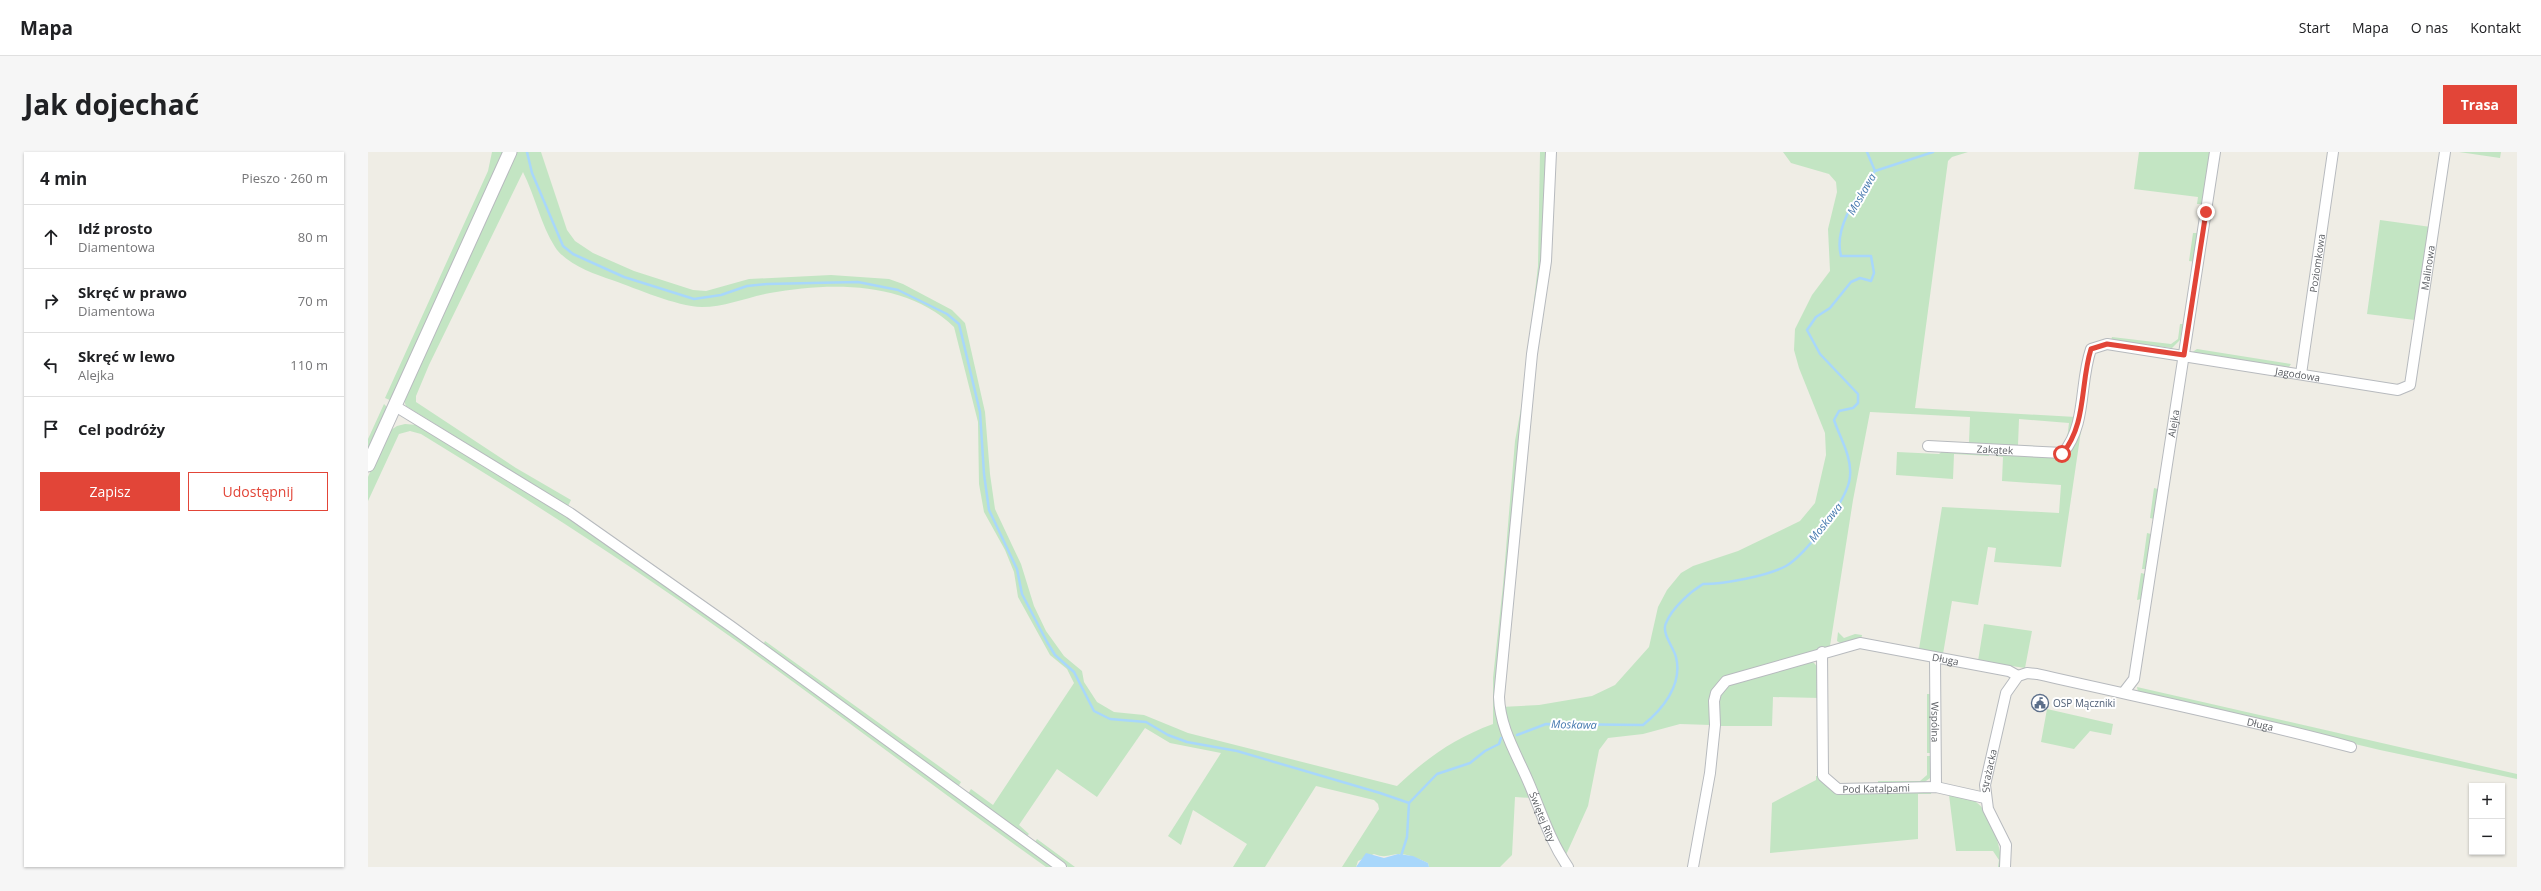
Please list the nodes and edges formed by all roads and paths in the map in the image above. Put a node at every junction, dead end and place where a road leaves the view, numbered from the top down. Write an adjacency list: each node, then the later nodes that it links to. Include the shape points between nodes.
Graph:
1 (510, 152): 9 (street)
2 (1552, 152): 21 (street, Świętej Rity, via 1546,261 1532,354 1499,698 1502,723 1543,823)
3 (2215, 152): 6 (street, Alejka)
4 (2333, 152): 7 (street, Poziomkowa)
5 (2445, 152): 8 (street, Malinowa)
6 (2184, 355): 7 (street, Jagodowa); 11 (street, Jagodowa, via 2107,344 2091,349 2078,423 2073,441); 16 (street, Alejka, via 2134,679)
7 (2301, 374): 8 (street, Jagodowa, via 2398,390)
8 (2410, 385)
9 (394, 406): 12 (street); 20 (street, via 570,513 732,627)
10 (1928, 446): 11 (street, Zakątek)
11 (2062, 454)
12 (368, 465)
13 (1822, 652): 14 (street, Długa, via 1860,643); 18 (street, Pod Katalpami, via 1823,776 1838,788); 22 (street, Długa, via 1726,681 1716,693 1710,773)
14 (1935, 658): 15 (street, Długa, via 2009,670); 18 (street, Wspólna)
15 (2018, 676): 16 (street, Długa, via 2027,673 2037,674); 19 (street, Strażacka, via 2006,693 1985,785)
16 (2124, 692): 17 (street, Długa, via 2247,719)
17 (2351, 747)
18 (1936, 787): 19 (street, Pod Katalpami)
19 (1985, 798): 23 (street, Strażacka, via 2006,844)
20 (1061, 867)
21 (1568, 867)
22 (1693, 867)
23 (2005, 867)

